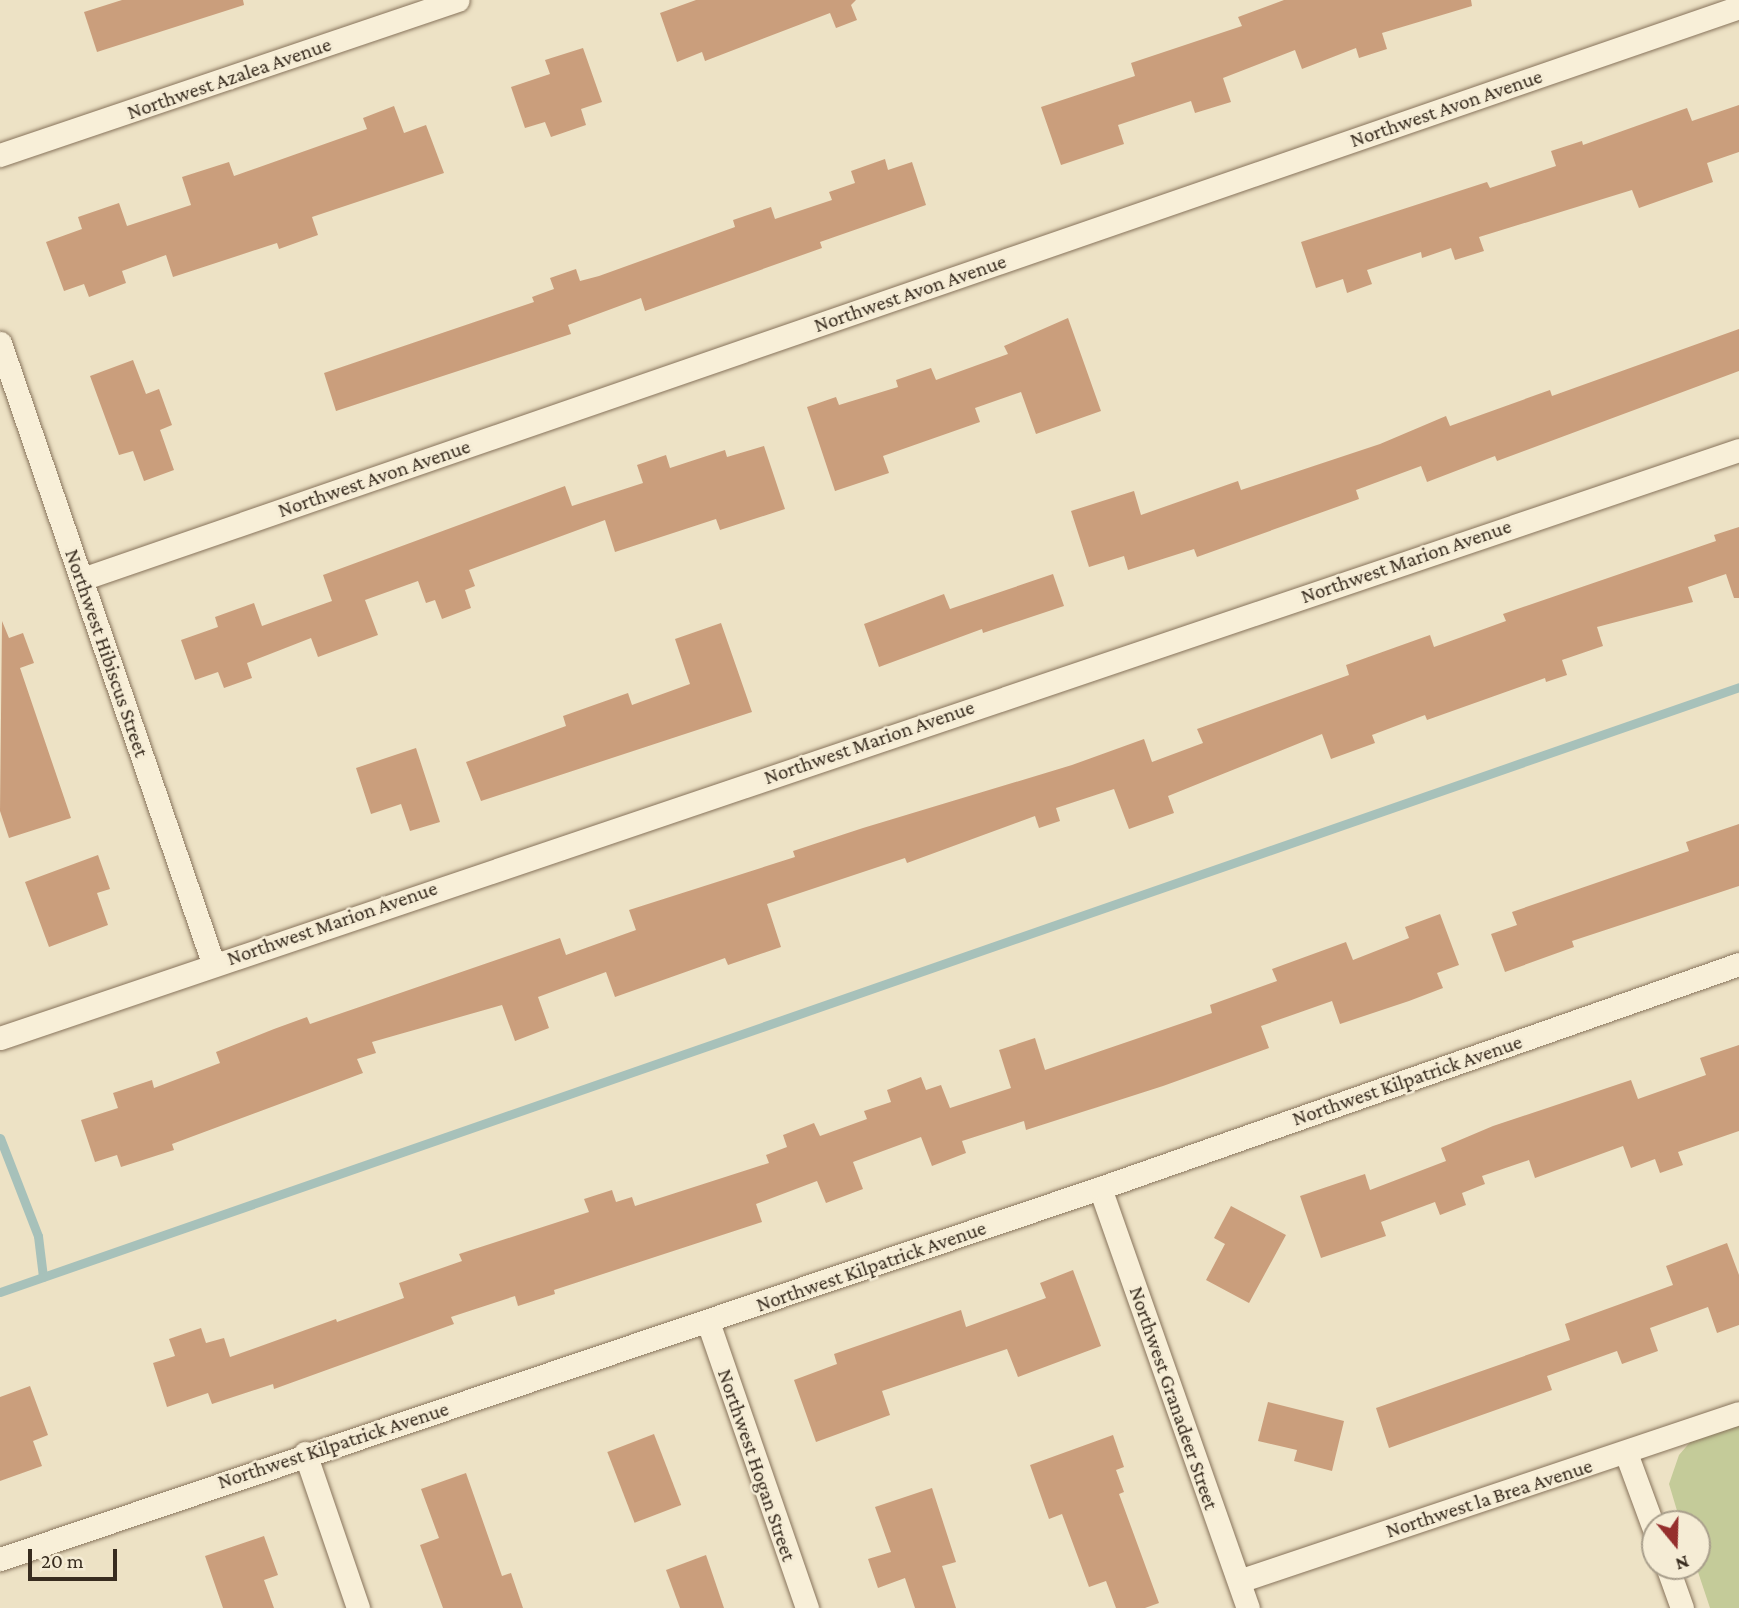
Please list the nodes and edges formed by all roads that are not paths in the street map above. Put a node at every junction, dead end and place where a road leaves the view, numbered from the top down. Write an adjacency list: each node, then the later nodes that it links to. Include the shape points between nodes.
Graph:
1 (457, 0): 3 (street, Northwest Azalea Avenue)
2 (1739, 7): 6 (street, Northwest Avon Avenue)
3 (0, 155)
4 (0, 343): 6 (street, Northwest Hibiscus Street)
5 (1739, 450): 7 (street, Northwest Marion Avenue)
6 (82, 579): 7 (street, Northwest Hibiscus Street)
7 (213, 963): 9 (street, Northwest Marion Avenue)
8 (1739, 964): 10 (street, Northwest Kilpatrick Avenue)
9 (0, 1038)
10 (1100, 1188): 11 (street, Northwest Kilpatrick Avenue); 18 (street, Northwest Granadeer Street)
11 (708, 1322): 14 (street, Northwest Kilpatrick Avenue); 20 (street, Northwest Hogan Street)
12 (1739, 1413): 13 (street, Northwest la Brea Avenue)
13 (1626, 1453): 15 (street); 18 (street, Northwest la Brea Avenue)
14 (305, 1454): 16 (street, Northwest Kilpatrick Avenue); 19 (street)
15 (1647, 1510)
16 (0, 1559)
17 (1672, 1580): 22 (street)
18 (1239, 1581): 21 (street, Northwest Granadeer Street)
19 (358, 1608)
20 (807, 1608)
21 (1248, 1608)
22 (1682, 1608)

